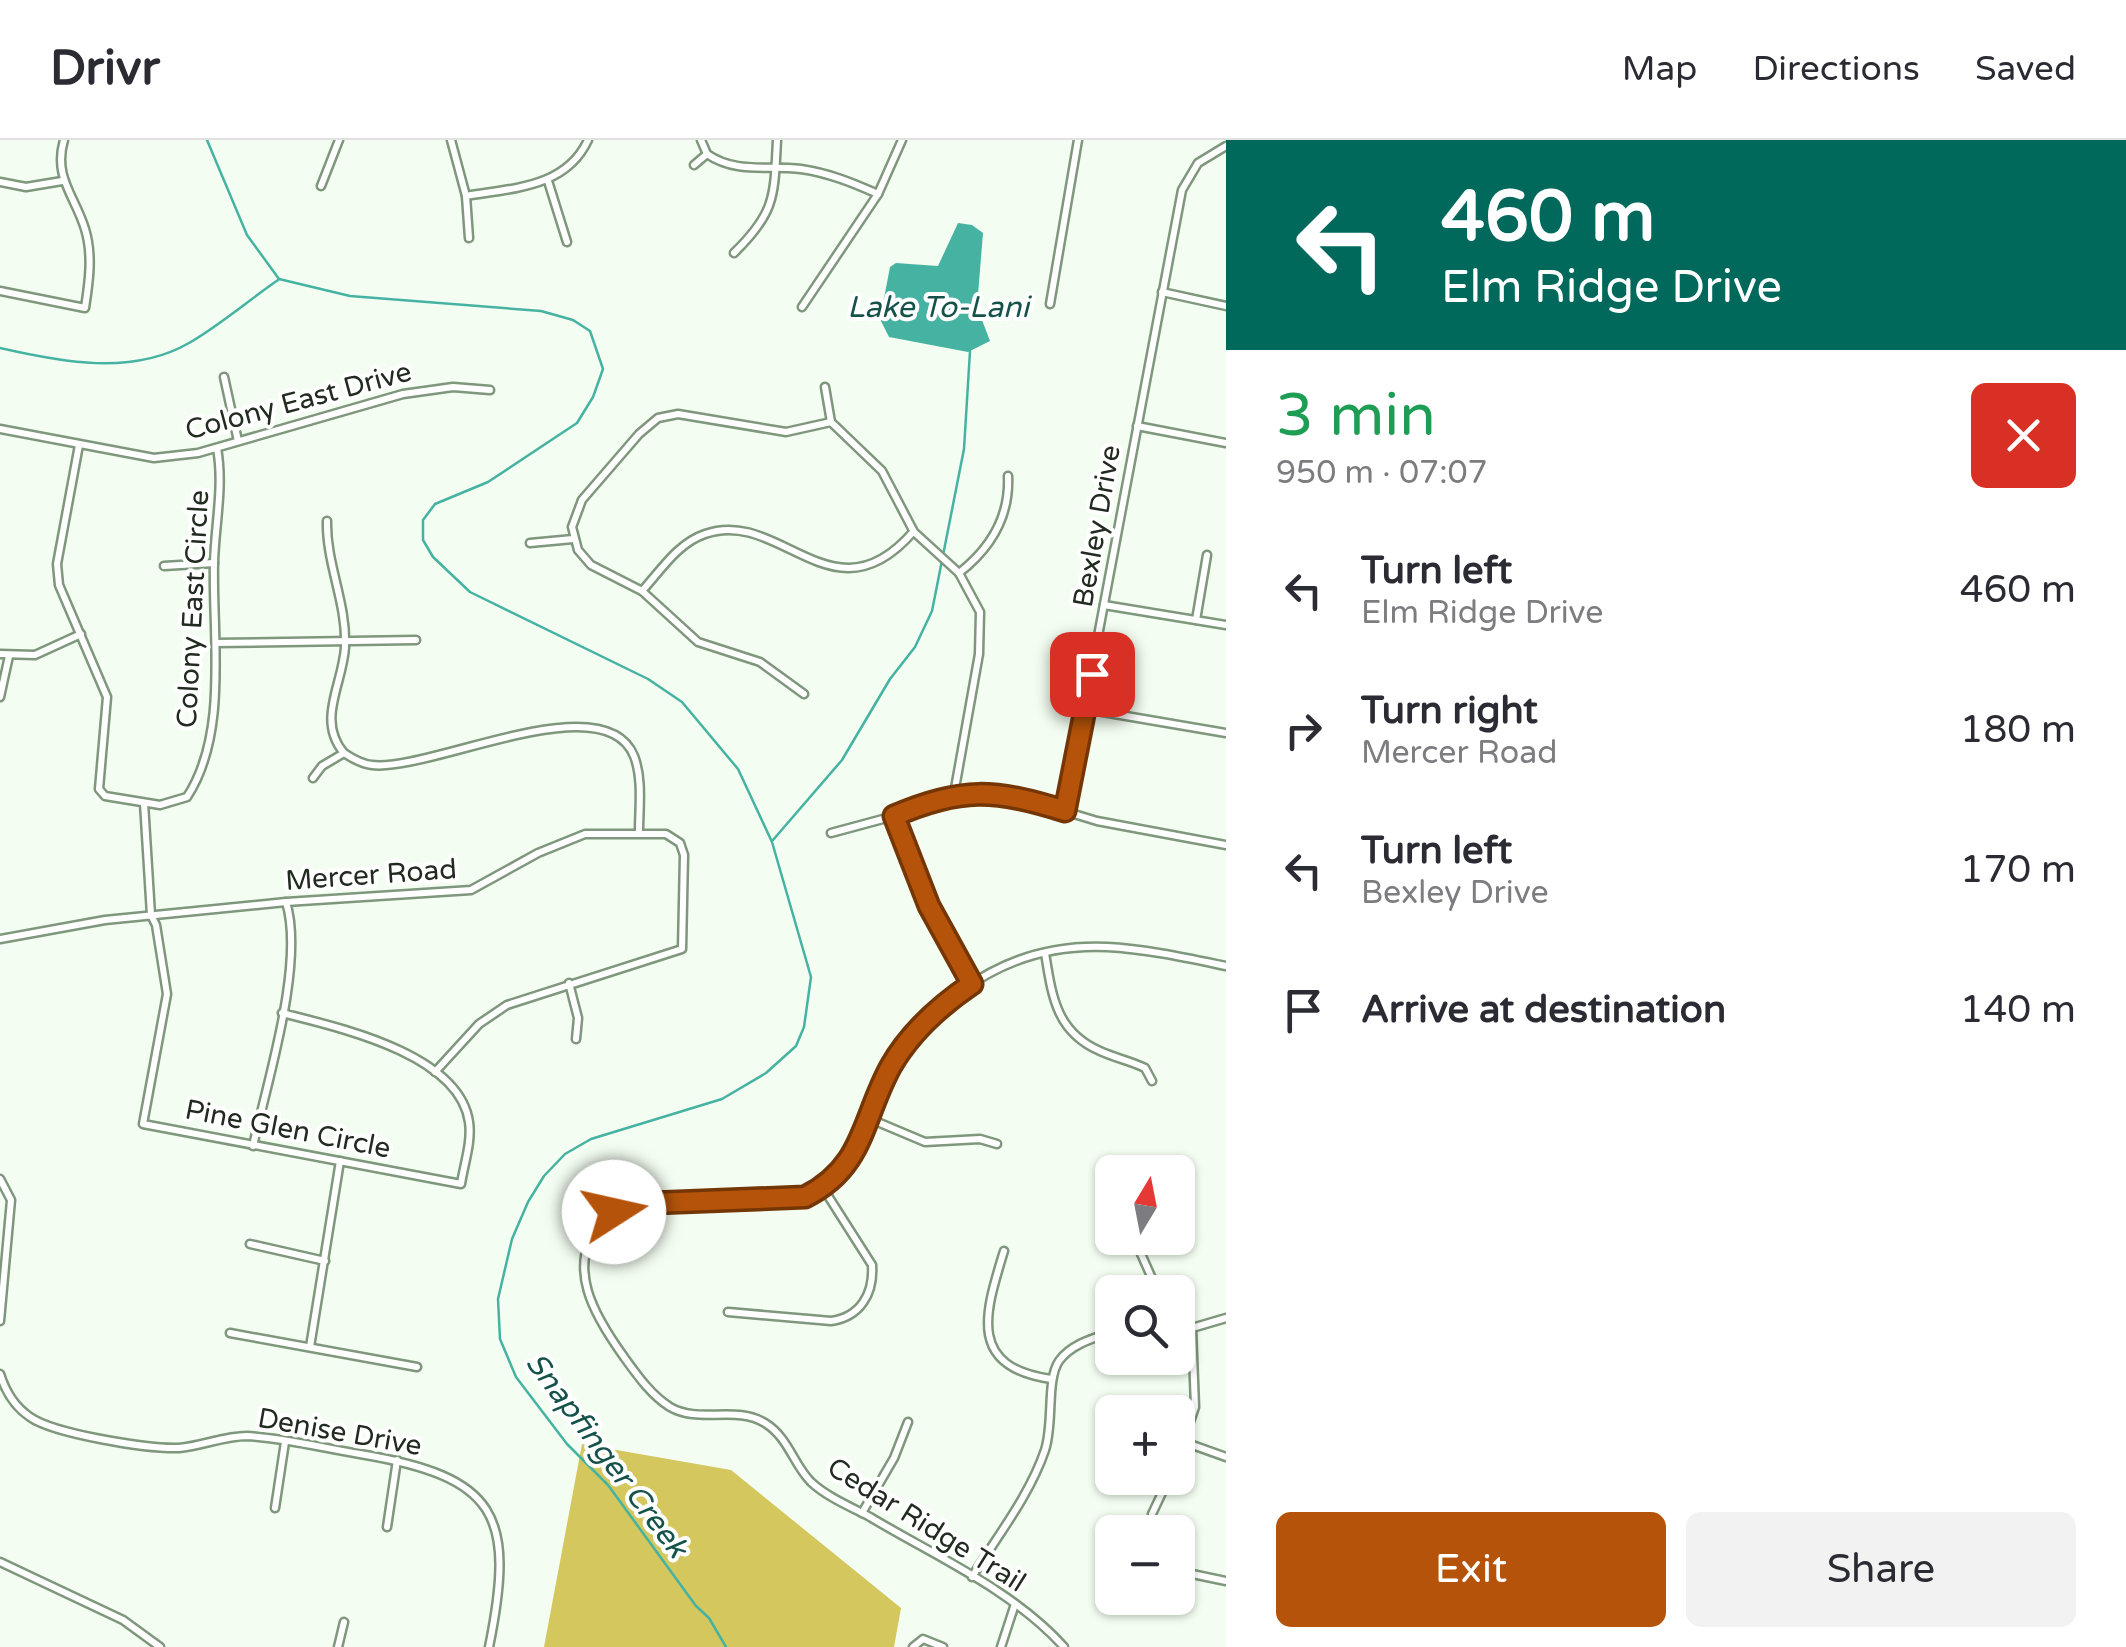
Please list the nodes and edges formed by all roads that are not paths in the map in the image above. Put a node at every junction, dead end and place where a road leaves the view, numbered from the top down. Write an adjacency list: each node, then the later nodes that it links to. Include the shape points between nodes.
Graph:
1 (64, 140): 13 (street)
2 (340, 140): 16 (street)
3 (451, 140): 18 (street)
4 (588, 140): 14 (street)
5 (701, 140): 10 (street)
6 (777, 140): 12 (street)
7 (902, 140): 17 (street)
8 (1078, 140): 24 (street)
9 (1226, 146): 23 (street, Bexley Drive, via 1198,163 1182,190)
10 (707, 154): 11 (street); 12 (street, via 734,167)
11 (694, 165)
12 (776, 168): 17 (street, via 825,174); 21 (street, via 767,216)
13 (62, 181): 15 (street, via 26,187); 22 (street, via 86,232 91,274 85,308)
14 (548, 181): 18 (street); 20 (street)
15 (0, 182)
16 (321, 186)
17 (878, 194): 26 (street)
18 (466, 196): 19 (street)
19 (469, 238)
20 (567, 242)
21 (734, 253)
22 (0, 291)
23 (1162, 292): 25 (street); 31 (street, Bexley Drive)
24 (1050, 304)
25 (1226, 306)
26 (802, 307)
27 (224, 377): 33 (street)
28 (825, 388): 30 (street)
29 (490, 390): 33 (street, Colony East Drive, via 403,394)
30 (831, 422): 39 (street, via 882,472); 40 (street, via 786,432 678,414 658,418 582,500)
31 (1137, 426): 34 (street, Bexley Drive); 47 (street, Bexley Drive)
32 (0, 429): 35 (street, Colony East Drive)
33 (238, 441): 36 (street, Colony East Drive)
34 (1226, 443)
35 (79, 445): 36 (street, Colony East Drive, via 154,458); 50 (street, via 57,564)
36 (217, 448): 43 (street, Colony East Circle, via 222,475)
37 (1008, 476): 45 (street, via 1009,499 997,531)
38 (327, 521): 52 (street)
39 (914, 532): 45 (street); 46 (street, via 888,556 847,567 818,565 748,531 718,530 680,548)
40 (573, 539): 41 (street); 46 (street, via 591,566)
41 (530, 543)
42 (1207, 555): 48 (street)
43 (214, 563): 44 (street); 53 (street, Colony East Circle)
44 (164, 566)
45 (959, 573): 61 (street, via 980,612 982,631)
46 (642, 591): 55 (street, via 698,642 760,662)
47 (1104, 604): 48 (street); 57 (street, Bexley Drive)
48 (1196, 620): 49 (street)
49 (1226, 625)
50 (81, 634): 54 (street, via 35,655); 62 (street, via 107,696 99,789)
51 (416, 640): 52 (street)
52 (345, 641): 53 (street); 59 (street, via 330,724)
53 (216, 644): 62 (street, Colony East Circle, via 207,743 194,786 178,803)
54 (4, 655): 56 (street)
55 (804, 694)
56 (0, 697)
57 (1086, 709): 58 (street); 63 (street, Bexley Drive)
58 (1226, 733)
59 (344, 753): 60 (street); 65 (street, via 377,766 568,726 602,728 634,754)
60 (313, 778)
61 (954, 794): 63 (street, via 1015,798); 64 (street)
62 (144, 803): 69 (street, Pine Glen Circle)
63 (1065, 811): 67 (street)
64 (894, 816): 66 (street); 74 (street, via 929,906)
65 (639, 832): 68 (street, Mercer Road, via 585,834 471,890); 73 (street, Mercer Road, via 666,834 680,843 682,949)
66 (830, 833)
67 (1226, 844)
68 (286, 902): 69 (street, Mercer Road); 75 (street, via 292,923)
69 (150, 916): 70 (street, Mercer Road); 81 (street, Pine Glen Circle, via 167,994 143,1124)
70 (0, 940)
71 (1045, 953): 72 (street, via 1107,947); 74 (street); 78 (street, via 1068,1031 1145,1068)
72 (1226, 966)
73 (569, 983): 76 (street); 77 (street, via 494,1013)
74 (972, 984): 79 (street, via 940,1006 904,1047)
75 (282, 1013): 77 (street, Pine Glen Circle, via 352,1031); 81 (street)
76 (576, 1039)
77 (435, 1072): 82 (street, Pine Glen Circle, via 469,1121 461,1184)
78 (1152, 1081)
79 (868, 1118): 80 (street, via 925,1142); 84 (street, via 851,1159)
80 (997, 1144)
81 (252, 1146): 82 (street, Pine Glen Circle)
82 (340, 1161): 87 (street)
83 (0, 1180): 90 (street, via 12,1200)
84 (823, 1188): 88 (street, via 872,1266 866,1299 831,1322); 104 (street, Cedar Ridge Trail, via 784,1201 653,1203 614,1212 590,1244 584,1278 596,1318 651,1391 696,1415 750,1416 765,1423 789,1445 812,1483)
85 (250, 1244): 87 (street)
86 (1004, 1251): 97 (street, via 987,1322 993,1354 1005,1366)
87 (325, 1261): 94 (street)
88 (728, 1312)
89 (1226, 1318): 91 (street)
90 (0, 1320)
91 (1195, 1327)
92 (230, 1333): 94 (street)
93 (1095, 1340): 97 (street, via 1069,1351)
94 (310, 1348): 95 (street)
95 (417, 1367)
96 (0, 1374): 99 (street, Denise Drive, via 30,1418 51,1426 160,1448 246,1436)
97 (1051, 1379): 108 (street, via 1045,1450)
98 (908, 1422): 104 (street)
99 (285, 1442): 102 (street, Denise Drive); 103 (street)
100 (1195, 1446): 101 (street)
101 (1226, 1458)
102 (397, 1460): 105 (street); 114 (street, Denise Drive, via 454,1479 498,1534 502,1567)
103 (275, 1508)
104 (862, 1513): 108 (street, Cedar Ridge Trail)
105 (387, 1526)
106 (0, 1562): 112 (street, via 124,1620)
107 (1195, 1575): 109 (street)
108 (972, 1578): 110 (street, Cedar Ridge Trail)
109 (1226, 1581)
110 (1014, 1604): 117 (street); 118 (street, Cedar Ridge Trail)
111 (344, 1622): 113 (street)
112 (160, 1647)
113 (338, 1647)
114 (489, 1647)
115 (913, 1647): 116 (street, via 923,1639)
116 (943, 1647)
117 (1001, 1647)
118 (1064, 1647)

